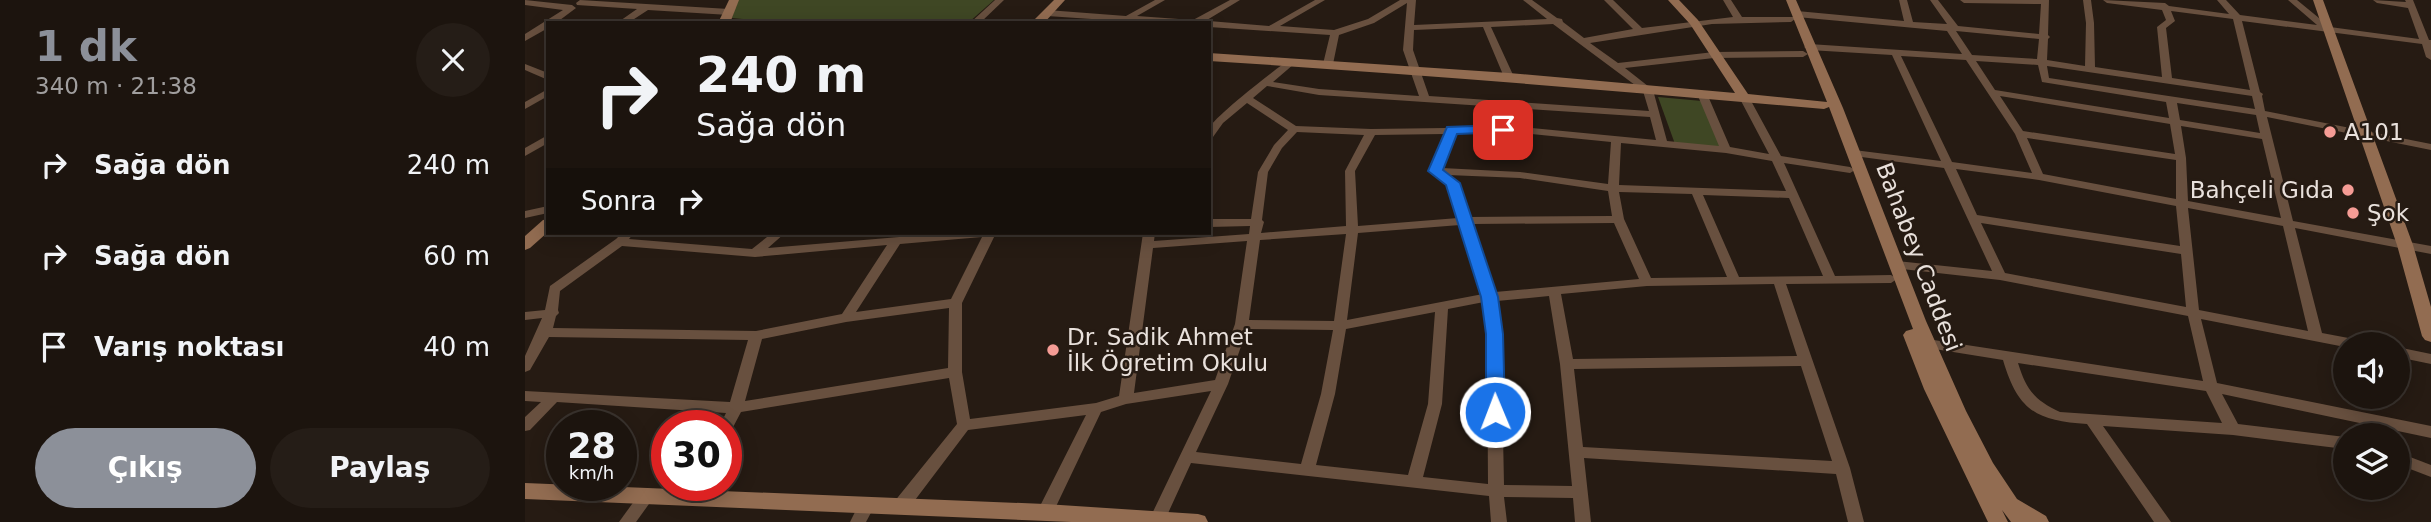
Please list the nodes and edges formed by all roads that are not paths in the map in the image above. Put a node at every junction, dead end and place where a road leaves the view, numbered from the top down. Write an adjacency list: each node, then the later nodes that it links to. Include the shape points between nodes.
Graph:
1 (657, 0): 28 (street)
2 (1000, 0): 38 (street)
3 (1060, 0): 31 (street)
4 (1161, 0): 34 (street)
5 (1236, 0): 41 (street)
6 (1321, 0): 49 (street)
7 (1406, 0): 53 (street, via 1371,21)
8 (1412, 0): 50 (street)
9 (1527, 0): 42 (street)
10 (1608, 0): 52 (street)
11 (1672, 0): 43 (street)
12 (1727, 0): 35 (street)
13 (1781, 0): 30 (street, Bahabey Caddesi)
14 (1903, 0): 44 (street)
15 (1934, 0): 48 (street)
16 (1964, 0): 24 (street)
17 (2087, 0): 69 (street)
18 (2107, 0): 27 (street)
19 (2221, 0): 33 (street)
20 (2293, 0): 51 (street)
21 (2318, 0): 51 (street)
22 (2377, 0): 26 (street)
23 (582, 1): 28 (street); 29 (street)
24 (2045, 1): 54 (street)
25 (525, 2): 29 (street)
26 (2410, 3): 57 (street)
27 (2159, 4): 33 (street); 73 (street, via 2172,21 2161,27)
28 (645, 8): 32 (street); 37 (street)
29 (570, 9): 36 (street)
30 (1793, 11): 35 (street); 44 (street); 58 (street, Bahabey Caddesi)
31 (1047, 13): 34 (street); 39 (street)
32 (729, 16)
33 (2237, 17): 51 (street); 78 (street)
34 (1127, 18): 40 (street)
35 (1738, 18): 43 (street)
36 (553, 21)
37 (624, 21)
38 (976, 21)
39 (1039, 21)
40 (1167, 21)
41 (1198, 21)
42 (1559, 21): 46 (street); 56 (street)
43 (1694, 22): 52 (street); 60 (street)
44 (1909, 23): 48 (street)
45 (1211, 24): 49 (street)
46 (1486, 25): 50 (street); 72 (street)
47 (546, 26): 55 (street)
48 (1951, 27): 54 (street); 62 (street)
49 (1271, 28): 53 (street)
50 (1409, 28): 70 (street, via 1408,50)
51 (2329, 30): 57 (street); 94 (street)
52 (1640, 31): 56 (street)
53 (1335, 33): 66 (street)
54 (2045, 37): 65 (street)
55 (525, 38)
56 (1584, 41): 67 (street)
57 (2427, 43): 63 (street)
58 (1806, 51): 59 (street); 60 (street); 84 (street, Bahabey Caddesi); 102 (street, Bahabey Caddesi)
59 (1895, 52): 62 (street); 105 (street)
60 (1714, 55): 67 (street); 82 (street)
61 (1211, 57): 64 (street)
62 (1966, 57): 65 (street); 76 (street)
63 (2431, 57)
64 (1291, 62): 66 (street); 74 (street)
65 (2042, 62): 69 (street); 83 (street, via 2045,80)
66 (1328, 64): 70 (street)
67 (1616, 66): 75 (street)
68 (525, 67): 71 (street)
69 (2090, 68): 73 (street)
70 (1415, 71): 72 (street); 80 (street)
71 (546, 74)
72 (1509, 77): 75 (street)
73 (2168, 80): 78 (street)
74 (1263, 83): 80 (street, via 1319,92); 81 (street)
75 (1648, 90): 79 (street); 87 (street)
76 (1991, 92): 88 (street); 93 (street)
77 (546, 93): 85 (street)
78 (2257, 94): 86 (street)
79 (1703, 96): 82 (street); 100 (street)
80 (1425, 98): 87 (street)
81 (1247, 99): 89 (street); 90 (street)
82 (1745, 99): 84 (street); 104 (street)
83 (2171, 99): 86 (street); 88 (street)
84 (1824, 105): 106 (street, Bahabey Caddesi)
85 (525, 106)
86 (2261, 113): 94 (street); 95 (street)
87 (1654, 114): 98 (street)
88 (2176, 120): 95 (street); 103 (street)
89 (1214, 121)
90 (1294, 130): 92 (street); 121 (street, via 1263,172)
91 (1451, 130): 92 (street); 97 (street, via 1521,130); 107 (street)
92 (1371, 132): 122 (street, via 1350,171)
93 (2020, 134): 103 (street); 108 (street)
94 (2364, 134): 99 (street); 132 (street)
95 (2268, 136): 120 (street)
96 (546, 139): 101 (street)
97 (1616, 142): 98 (street); 109 (street)
98 (1663, 145): 100 (street)
99 (2431, 147)
100 (1726, 150): 104 (street)
101 (525, 153)
102 (1854, 153): 105 (street); 136 (street, Bahabey Caddesi)
103 (2181, 158): 112 (street)
104 (1777, 159): 106 (street); 111 (street)
105 (1950, 164): 108 (street); 115 (street)
106 (1850, 170): 136 (street, Bahabey Caddesi)
107 (1435, 171): 109 (street, via 1520,175); 117 (street, via 1452,183)
108 (2039, 177): 112 (street)
109 (1613, 188): 110 (street); 116 (street)
110 (1696, 191): 111 (street); 139 (street)
111 (1793, 195): 138 (street)
112 (2182, 204): 120 (street); 134 (street)
113 (546, 210): 114 (street)
114 (525, 215)
115 (1974, 218): 134 (street); 137 (street)
116 (1618, 219): 117 (street); 141 (street)
117 (1465, 221): 122 (street); 143 (street)
118 (1211, 223): 121 (street)
119 (546, 225): 131 (street)
120 (2288, 225): 132 (street); 155 (street)
121 (1257, 228): 122 (street); 123 (street); 150 (street)
122 (1352, 231): 151 (street)
123 (1211, 233)
124 (777, 235): 135 (street)
125 (967, 235): 130 (street)
126 (987, 235): 144 (street)
127 (1188, 235): 129 (street)
128 (624, 237): 135 (street); 147 (street, via 554,289)
129 (1148, 239): 169 (street)
130 (895, 242): 135 (street); 149 (street)
131 (525, 245)
132 (2405, 245): 133 (street); 154 (street)
133 (2431, 250)
134 (2186, 251): 146 (street)
135 (755, 253)
136 (1894, 272): 137 (street); 138 (street); 157 (street, Bahabey Caddesi); 201 (street, Bahabey Caddesi, via 1933,389)
137 (2000, 275): 146 (street)
138 (1830, 278): 140 (street)
139 (1734, 279): 140 (street); 141 (street)
140 (1778, 279): 161 (street)
141 (1647, 282): 142 (street)
142 (1554, 290): 143 (street); 162 (street)
143 (1490, 297): 145 (street); 187 (street, via 1495,334)
144 (956, 303): 149 (street); 164 (street)
145 (1443, 306): 151 (street); 184 (street, via 1435,404)
146 (2193, 311): 155 (street); 166 (street)
147 (553, 313): 148 (street); 152 (street)
148 (525, 316)
149 (846, 318): 153 (street)
150 (1242, 324): 151 (street); 165 (street)
151 (1340, 326): 182 (street)
152 (547, 332): 153 (street); 163 (street)
153 (757, 336): 170 (street)
154 (2431, 336)
155 (2316, 337): 156 (street)
156 (2333, 340)
157 (1927, 344): 159 (street); 185 (street, Bahabey Caddesi)
158 (2410, 355): 160 (street)
159 (2008, 356): 166 (street); 172 (street, via 2018,387 2033,407 2058,417)
160 (2431, 359)
161 (1807, 361): 162 (street); 181 (street)
162 (1567, 364): 178 (street)
163 (525, 367)
164 (955, 372): 170 (street); 173 (street)
165 (1221, 384): 169 (street); 179 (street)
166 (2211, 387): 175 (street); 176 (street)
167 (525, 396): 168 (street)
168 (554, 397): 170 (street); 174 (street)
169 (1126, 399): 171 (street)
170 (737, 408)
171 (1096, 408): 173 (street); 193 (street)
172 (2093, 422): 175 (street); 204 (street)
173 (964, 425): 192 (street)
174 (525, 426)
175 (2233, 429): 177 (street)
176 (2431, 432)
177 (2333, 442)
178 (1577, 452): 181 (street); 188 (street)
179 (1186, 457): 182 (street); 195 (street)
180 (2410, 463): 183 (street)
181 (1842, 468): 200 (street)
182 (1307, 471): 184 (street)
183 (2431, 471)
184 (1414, 482): 187 (street)
185 (1996, 488): 202 (street, Bahabey Caddesi); 203 (street)
186 (525, 491): 190 (street)
187 (1496, 491): 188 (street); 198 (street)
188 (1580, 492): 199 (street)
189 (651, 496): 190 (street)
190 (646, 497): 196 (street)
191 (742, 499): 194 (street)
192 (899, 507): 193 (street); 194 (street)
193 (1045, 512): 195 (street)
194 (862, 515)
195 (1158, 519): 197 (street)
196 (627, 522)
197 (1198, 522)
198 (1499, 522)
199 (1583, 522)
200 (1856, 522)
201 (1998, 522)
202 (2022, 522)
203 (2039, 522)
204 (2163, 522)

